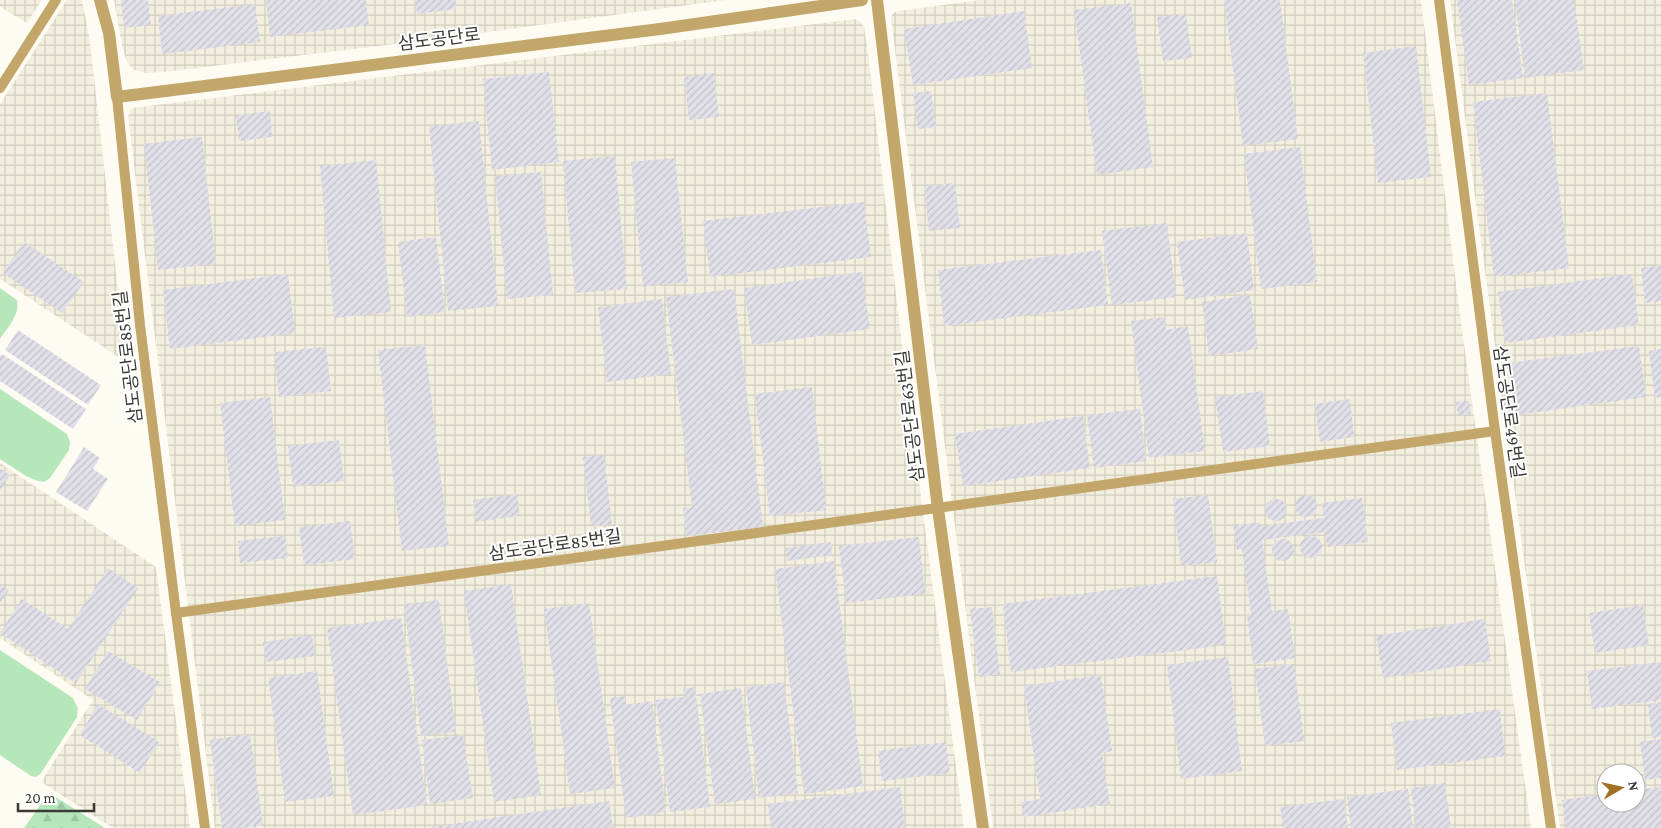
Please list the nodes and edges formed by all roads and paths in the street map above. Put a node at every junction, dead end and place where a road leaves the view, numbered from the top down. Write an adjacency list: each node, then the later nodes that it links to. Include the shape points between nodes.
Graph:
1 (56, 0): 7 (lane)
2 (100, 0): 8 (street, via 109,32)
3 (862, 0): 6 (street, 삼도공단로)
4 (877, 0): 10 (street, 삼도공단로63번길)
5 (1439, 0): 9 (lane, 삼도공단로49번길)
6 (848, 1): 8 (street, 삼도공단로, via 650,30)
7 (0, 88)
8 (117, 97): 11 (lane, 삼도공단로85번길, via 140,325)
9 (1495, 431): 10 (lane, 삼도공단로85번길); 14 (lane, 삼도공단로49번길)
10 (938, 509): 11 (lane, 삼도공단로85번길); 13 (street, 삼도공단로63번길)
11 (176, 613): 12 (lane, 삼도공단로85번길)
12 (205, 828)
13 (983, 828)
14 (1551, 828)

